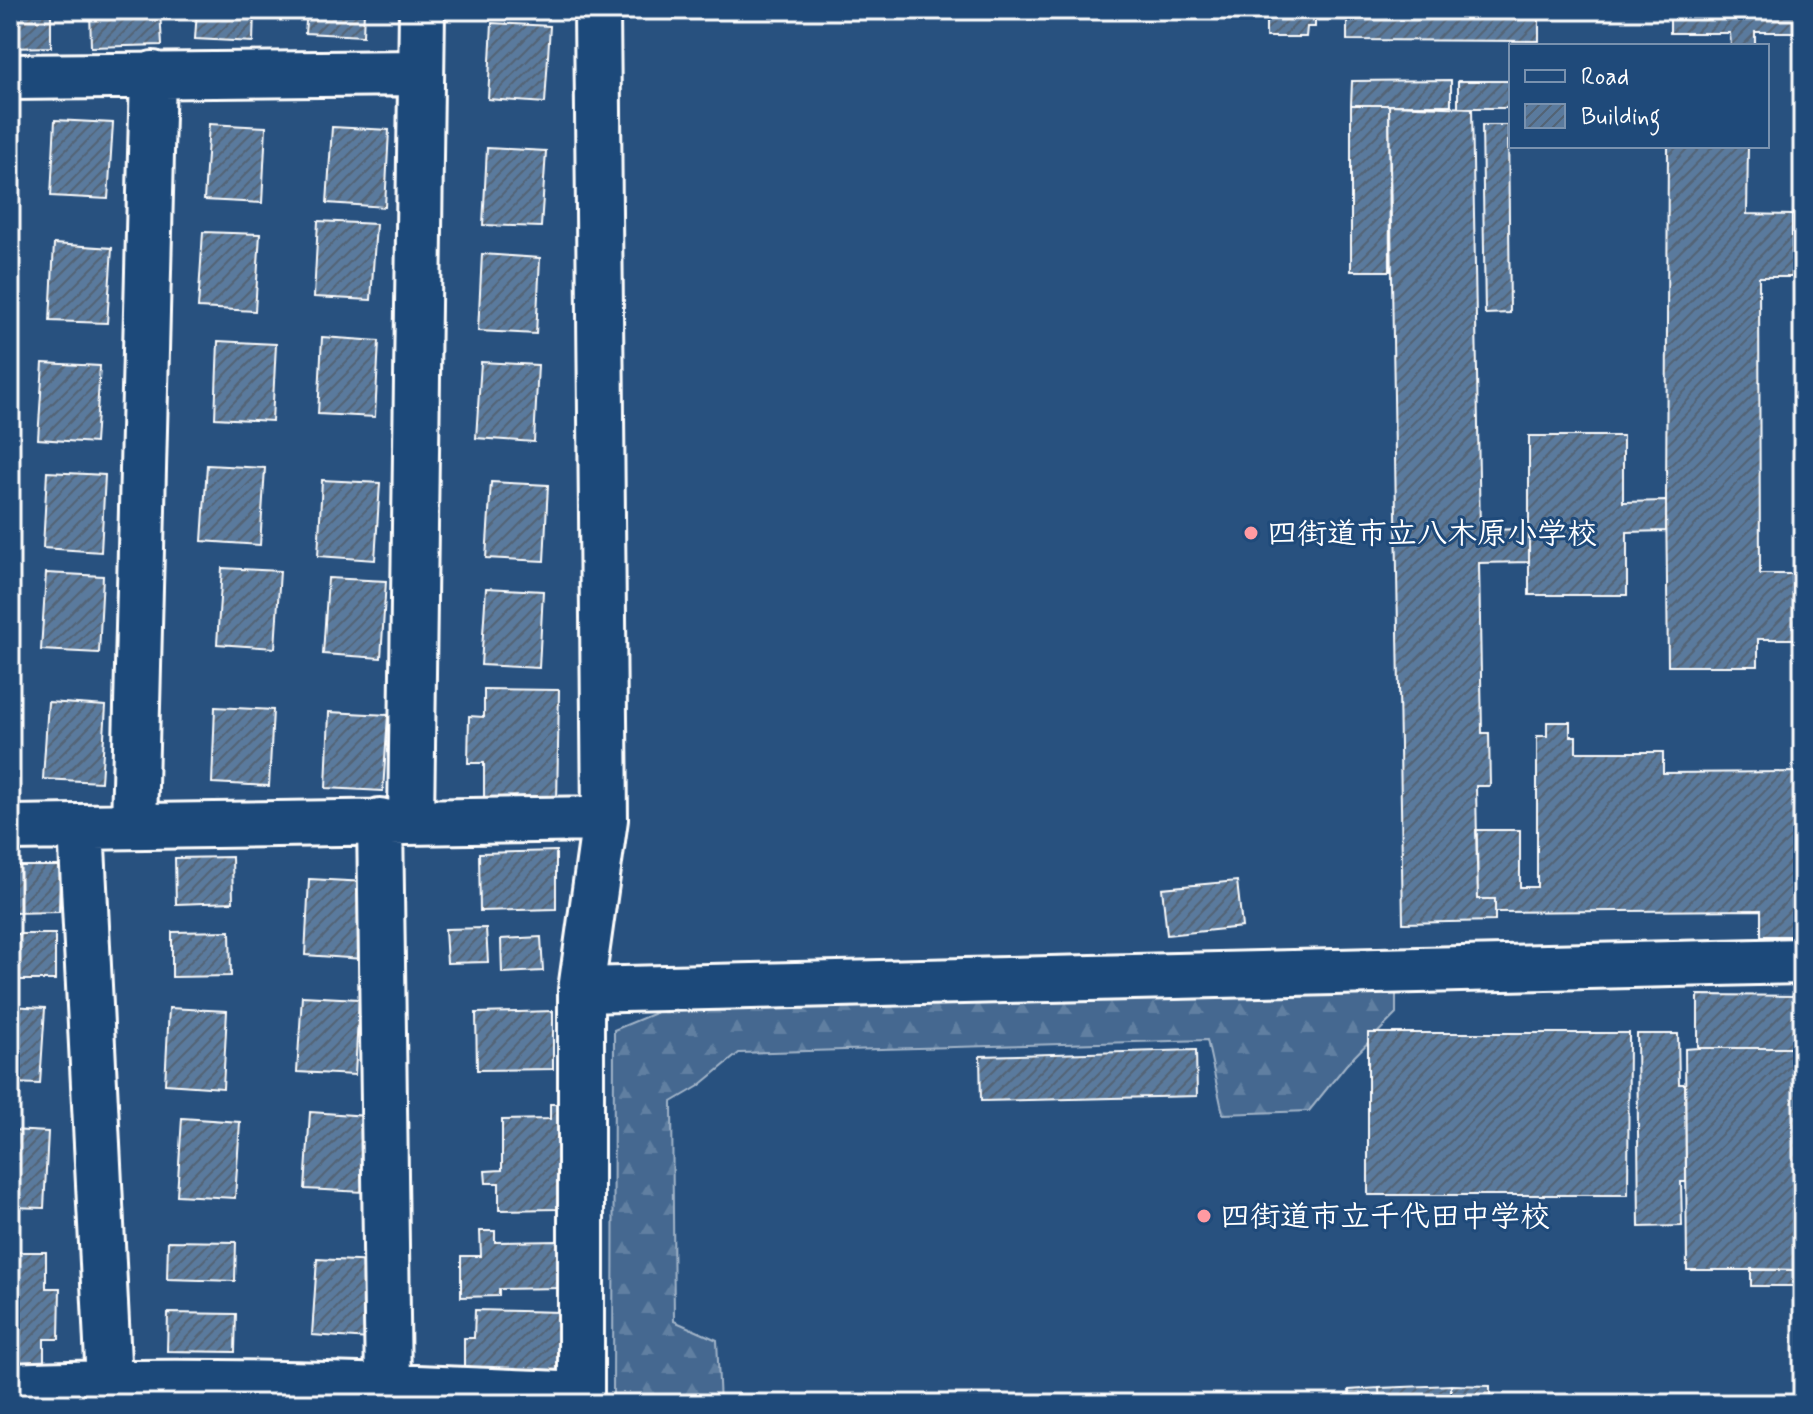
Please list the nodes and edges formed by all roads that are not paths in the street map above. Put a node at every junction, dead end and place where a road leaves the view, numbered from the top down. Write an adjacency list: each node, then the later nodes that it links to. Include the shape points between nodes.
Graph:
1 (422, 10): 3 (street)
2 (597, 10): 6 (street)
3 (421, 73): 4 (street); 7 (street)
4 (153, 74): 5 (street); 8 (street)
5 (10, 77)
6 (605, 819): 7 (street); 12 (street)
7 (396, 821): 8 (street); 15 (street)
8 (134, 825): 9 (street)
9 (81, 827): 10 (street); 13 (street)
10 (10, 828)
11 (1803, 961): 12 (street)
12 (581, 990): 15 (street, via 581,1395)
13 (109, 1382): 14 (street); 15 (street)
14 (10, 1386)
15 (388, 1386)

